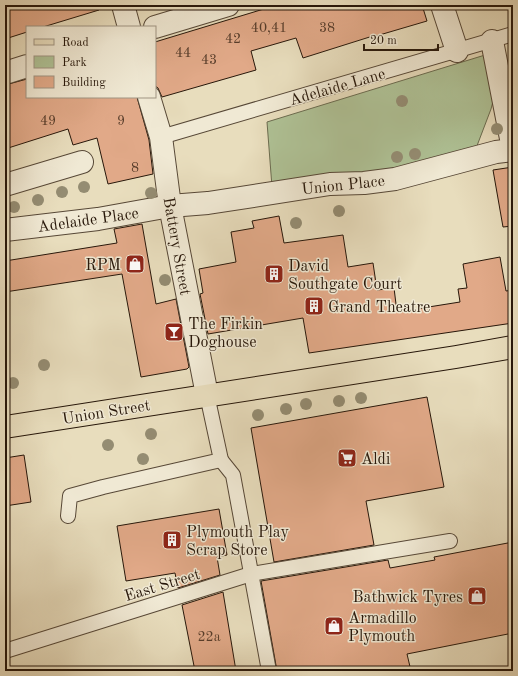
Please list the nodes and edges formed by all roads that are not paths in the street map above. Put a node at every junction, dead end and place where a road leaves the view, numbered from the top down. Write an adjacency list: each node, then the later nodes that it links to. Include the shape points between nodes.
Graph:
1 (123, 5): 4 (street)
2 (228, 5): 5 (street)
3 (442, 5): 8 (street)
4 (129, 26)
5 (156, 26)
6 (513, 34): 7 (lane, Adelaide Lane)
7 (492, 41): 8 (lane, Adelaide Lane); 13 (street)
8 (457, 51): 12 (lane, Adelaide Lane)
9 (26, 66): 10 (street)
10 (5, 73)
11 (149, 98): 12 (street, Battery Street)
12 (161, 137): 16 (street, Battery Street)
13 (513, 150): 16 (street, Union Place, via 496,152 395,179 330,184)
14 (82, 162): 15 (street)
15 (5, 186)
16 (170, 206): 17 (street, Adelaide Place, via 98,219); 19 (street, Battery Street)
17 (5, 230)
18 (513, 347): 19 (main road, Union Street)
19 (207, 395): 20 (main road, Union Street); 21 (lane)
20 (5, 427)
21 (221, 460): 22 (lane, via 70,496); 24 (lane, via 233,475)
22 (68, 516)
23 (450, 541): 24 (lane, East Street)
24 (251, 574): 25 (lane, East Street); 26 (lane)
25 (5, 651)
26 (269, 671)

